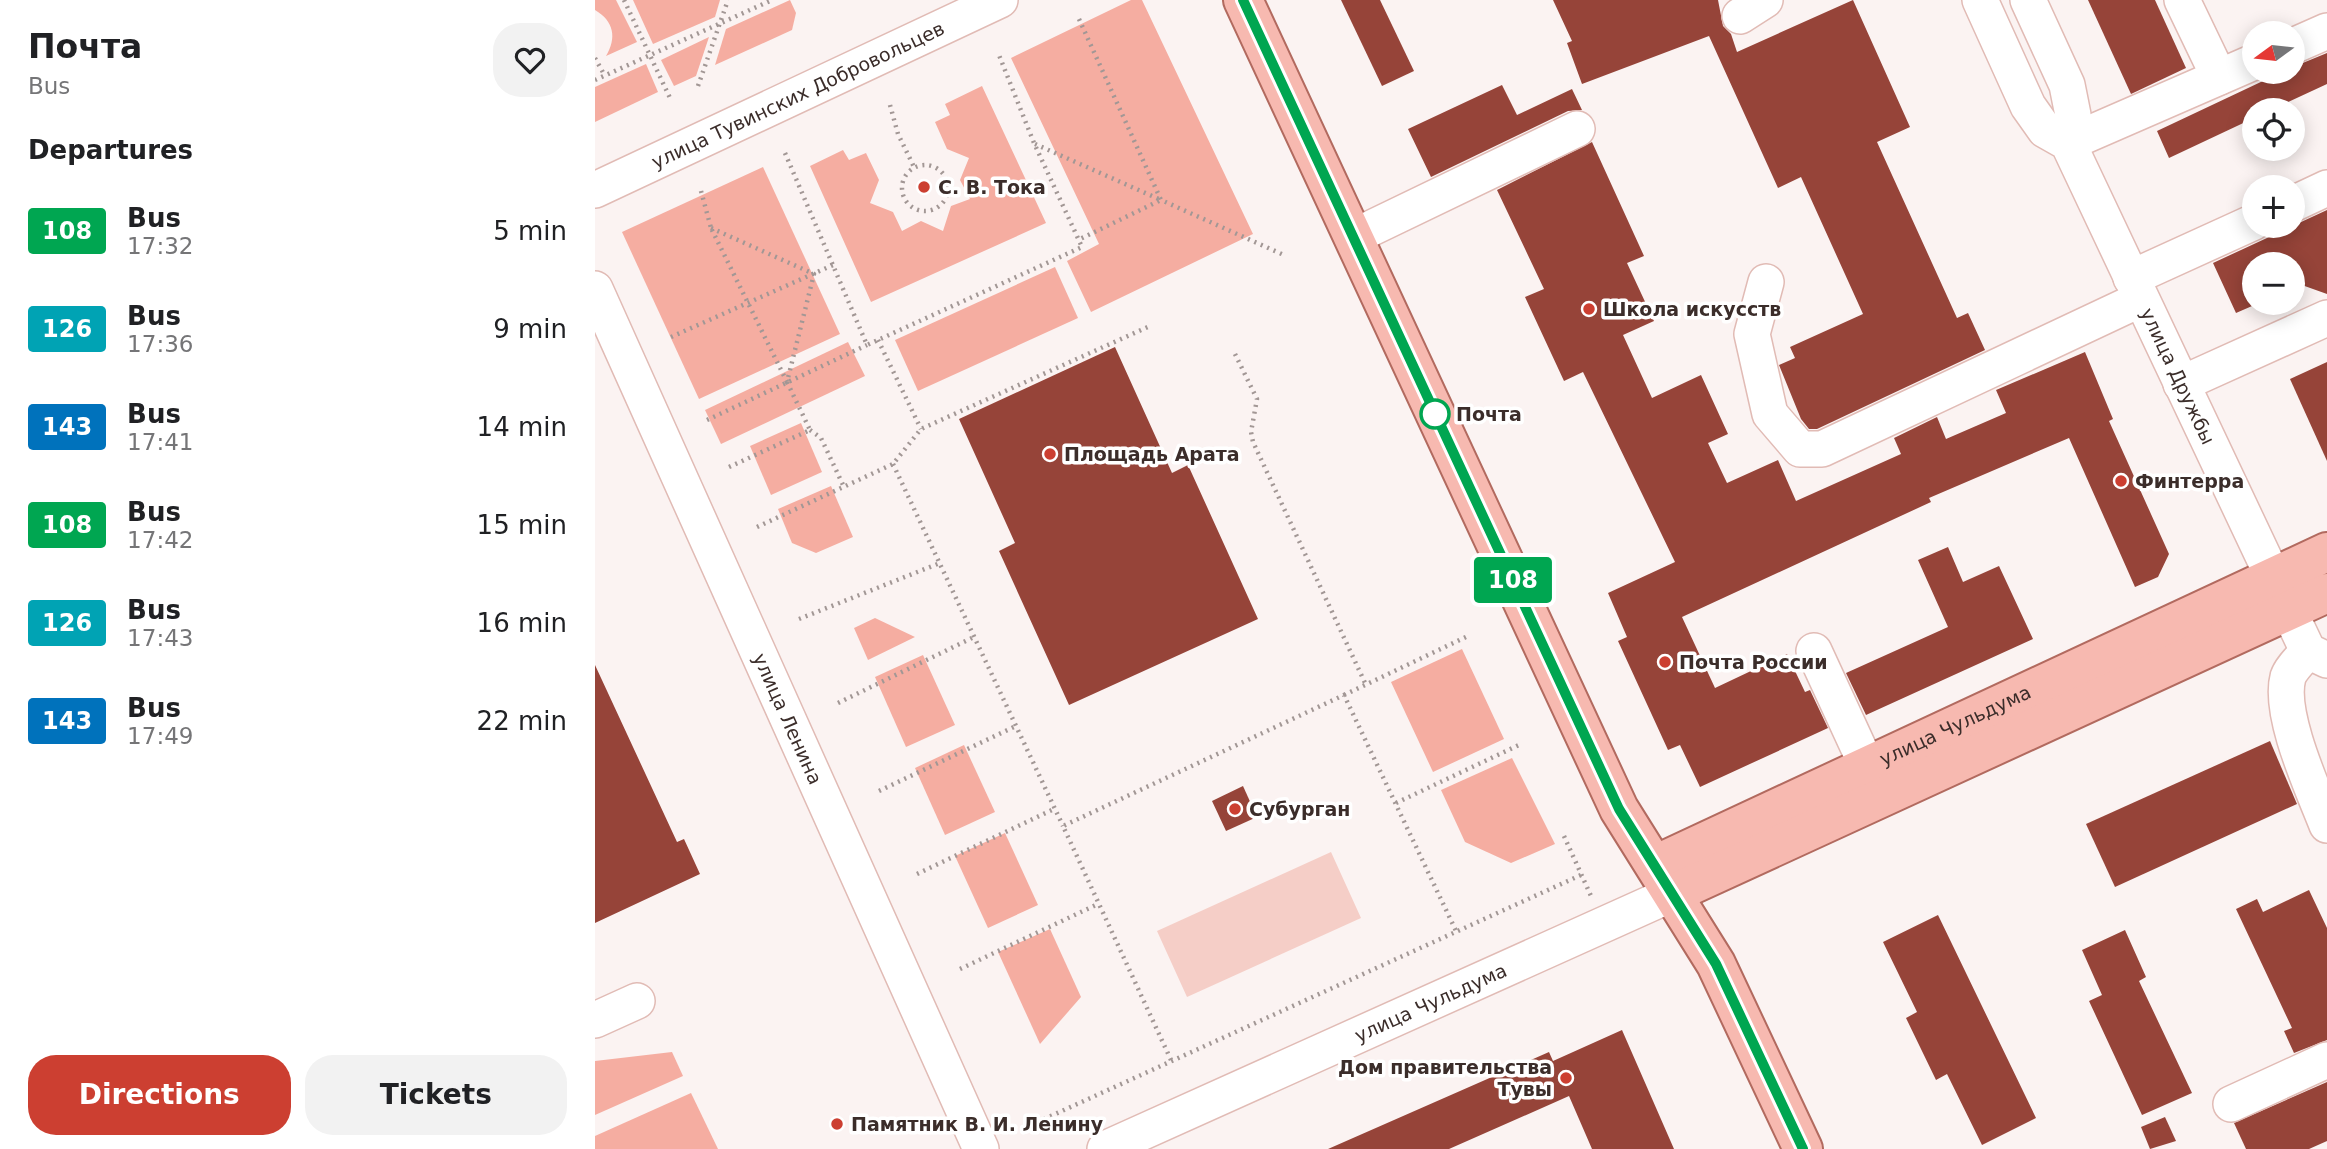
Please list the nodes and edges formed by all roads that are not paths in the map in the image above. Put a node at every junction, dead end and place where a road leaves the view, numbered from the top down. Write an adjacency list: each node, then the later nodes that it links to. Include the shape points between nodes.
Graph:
1 (1000, 0): 13 (street, улица Тувинских Добровольцев)
2 (1243, 0): 16 (main road)
3 (1980, 0): 11 (street, улица Дружбы, via 2028,106 2045,130)
4 (2028, 0): 11 (street, via 2067,85 2073,115)
5 (2182, 0): 9 (street)
6 (2327, 31): 7 (street)
7 (2305, 41)
8 (2242, 67): 9 (street)
9 (2219, 77): 11 (street)
10 (1577, 129): 16 (street)
11 (2068, 143): 19 (street, улица Дружбы)
12 (2327, 188): 14 (street)
13 (595, 190)
14 (2305, 198)
15 (2242, 229): 19 (street)
16 (1353, 237): 29 (main road, via 1619,809)
17 (1766, 282): 19 (street, via 1752,334 1770,414 1800,449 1822,449)
18 (595, 289): 35 (street, улица Ленина)
19 (2136, 289): 21 (street, улица Дружбы)
20 (2327, 318): 21 (street)
21 (2181, 384): 24 (street, улица Дружбы)
22 (2327, 552): 24 (main road, улица Чульдума)
23 (2327, 593): 24 (main road, улица Чульдума)
24 (2280, 594): 26 (street, улица Дружбы); 27 (main road, улица Чульдума); 29 (main road, улица Чульдума)
25 (1814, 651): 27 (street)
26 (2317, 655): 28 (street, via 2288,675 2286,696 2295,742)
27 (1867, 766): 29 (main road, улица Чульдума)
28 (2327, 825)
29 (1664, 879): 34 (main road, via 1716,964); 36 (street, улица Чульдума, via 1601,917)
30 (637, 1001): 31 (street)
31 (595, 1020)
32 (2327, 1060): 33 (street)
33 (2231, 1104)
34 (1799, 1148)
35 (981, 1149)
36 (1105, 1149)

